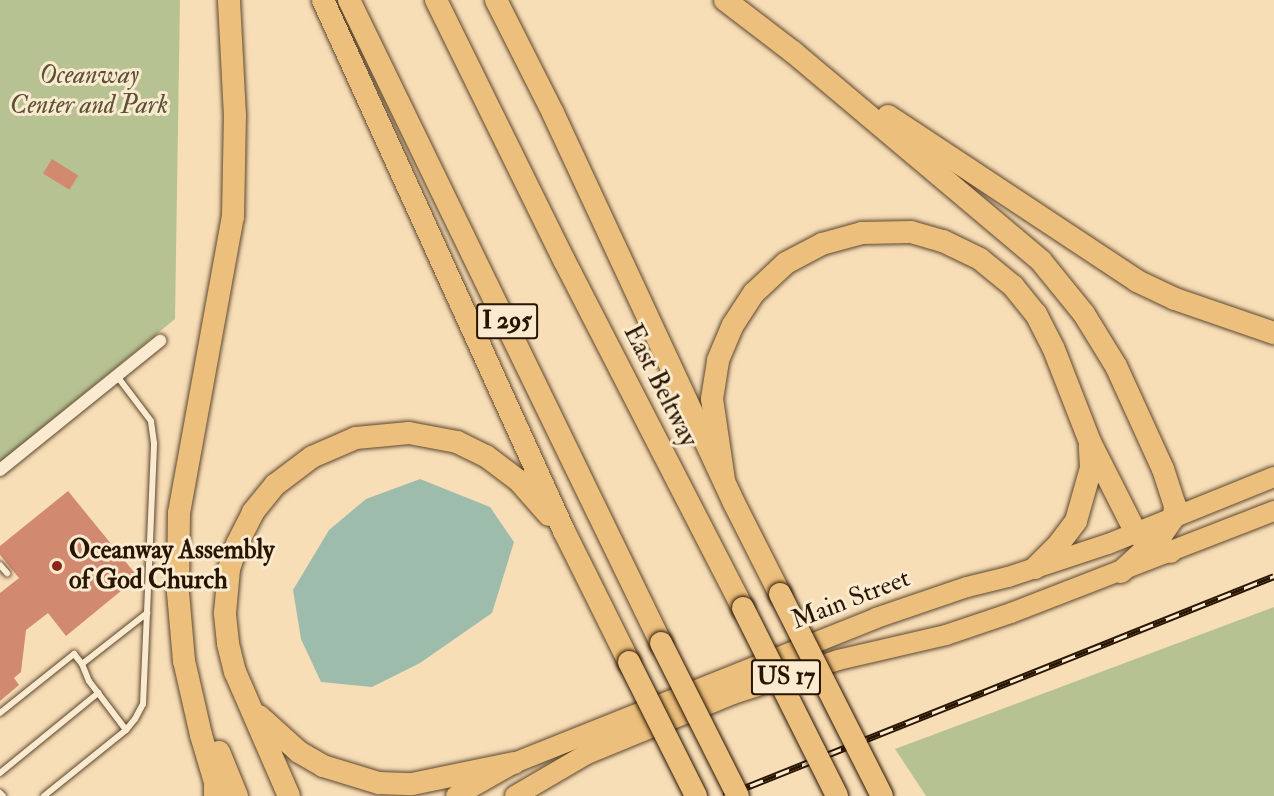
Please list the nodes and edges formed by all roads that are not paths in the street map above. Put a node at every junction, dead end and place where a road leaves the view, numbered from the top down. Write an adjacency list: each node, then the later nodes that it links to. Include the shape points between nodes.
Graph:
1 (229, 0): 24 (highway, via 235,116 232,218 179,513 178,592)
2 (323, 0): 17 (highway)
3 (349, 0): 39 (highway, I 295, bridge)
4 (436, 0): 40 (highway, East Beltway, bridge)
5 (496, 0): 14 (highway, via 553,113)
6 (725, 0): 7 (highway)
7 (793, 52): 8 (highway, via 1137,281 1175,299); 16 (highway, via 1041,261 1084,314 1116,366 1163,469 1175,505)
8 (1274, 333)
9 (160, 341): 10 (street)
10 (117, 376): 12 (street); 23 (lane, via 151,421 154,443)
11 (1090, 442): 14 (highway, via 1053,347 1036,314 1013,286 980,258 943,241 911,232 862,233 822,244 786,263 754,293 733,325 718,360 712,399); 18 (highway); 20 (highway, via 1091,468 1076,521)
12 (0, 470)
13 (1274, 477): 16 (main road)
14 (724, 480): 41 (highway, bridge)
15 (1274, 511): 18 (main road, Main Street / US 17)
16 (1174, 517): 18 (highway)
17 (564, 531): 27 (highway, via 519,481 486,456 457,442 409,433 357,438 312,457 275,485 253,512 230,569 226,591 228,643 235,672); 38 (highway, bridge)
18 (1153, 543): 20 (main road, Main Street / US 17); 21 (highway)
19 (0, 565): 22 (lane)
20 (1035, 568): 30 (main road, Main Street / US 17, via 966,586 876,618)
21 (1120, 572): 37 (main road, Main Street / US 17, via 946,635 838,660 733,694 587,754)
22 (7, 573)
23 (147, 613): 25 (lane); 29 (lane, via 143,704)
24 (184, 661): 33 (highway, via 215,782); 34 (highway)
25 (82, 664): 26 (lane); 28 (lane, via 74,654)
26 (98, 693): 29 (lane); 31 (lane)
27 (253, 711): 30 (highway, via 299,752 322,766 379,783 412,784); 35 (highway)
28 (0, 713)
29 (126, 730): 32 (lane)
30 (514, 763): 36 (main road, Main Street / US 17)
31 (0, 772)
32 (44, 796)
33 (215, 796)
34 (237, 796)
35 (289, 796)
36 (456, 796)
37 (515, 796)
38 (696, 796)
39 (738, 796)
40 (837, 796)
41 (882, 796)

